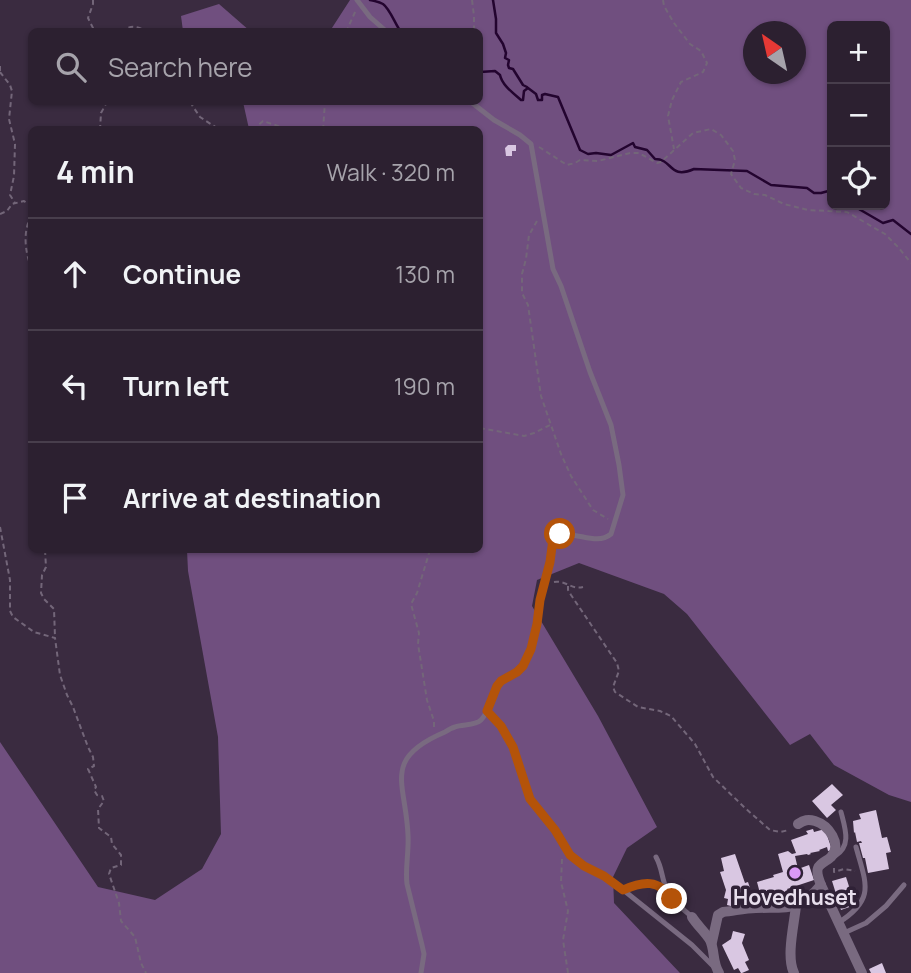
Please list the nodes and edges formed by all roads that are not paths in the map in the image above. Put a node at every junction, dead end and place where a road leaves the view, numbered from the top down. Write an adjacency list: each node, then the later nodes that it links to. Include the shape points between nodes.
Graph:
1 (358, 1): 2 (lane)
2 (382, 28)
3 (475, 105): 4 (lane, via 532,148 553,269 611,425 622,495 611,534 601,540 560,534 553,539 527,660 497,686)
4 (487, 711): 17 (lane, via 513,747 530,799 576,861 623,890); 18 (lane, via 476,723 433,736 408,756 402,768 407,884 424,954)
5 (841, 812): 9 (lane, via 847,841)
6 (799, 824): 9 (street, via 816,821 830,830 835,842)
7 (856, 847): 14 (lane, via 866,887 862,903)
8 (656, 857): 13 (lane, via 668,893)
9 (833, 860): 10 (street, via 819,866)
10 (821, 885): 12 (street); 14 (street)
11 (904, 885): 15 (lane, via 866,923)
12 (796, 906): 16 (street, via 723,912 718,915); 19 (street, via 791,955)
13 (692, 917): 16 (street)
14 (838, 923): 15 (street)
15 (844, 934): 20 (street)
16 (712, 942): 17 (street)
17 (718, 971)
18 (421, 973)
19 (794, 973)
20 (862, 973)

